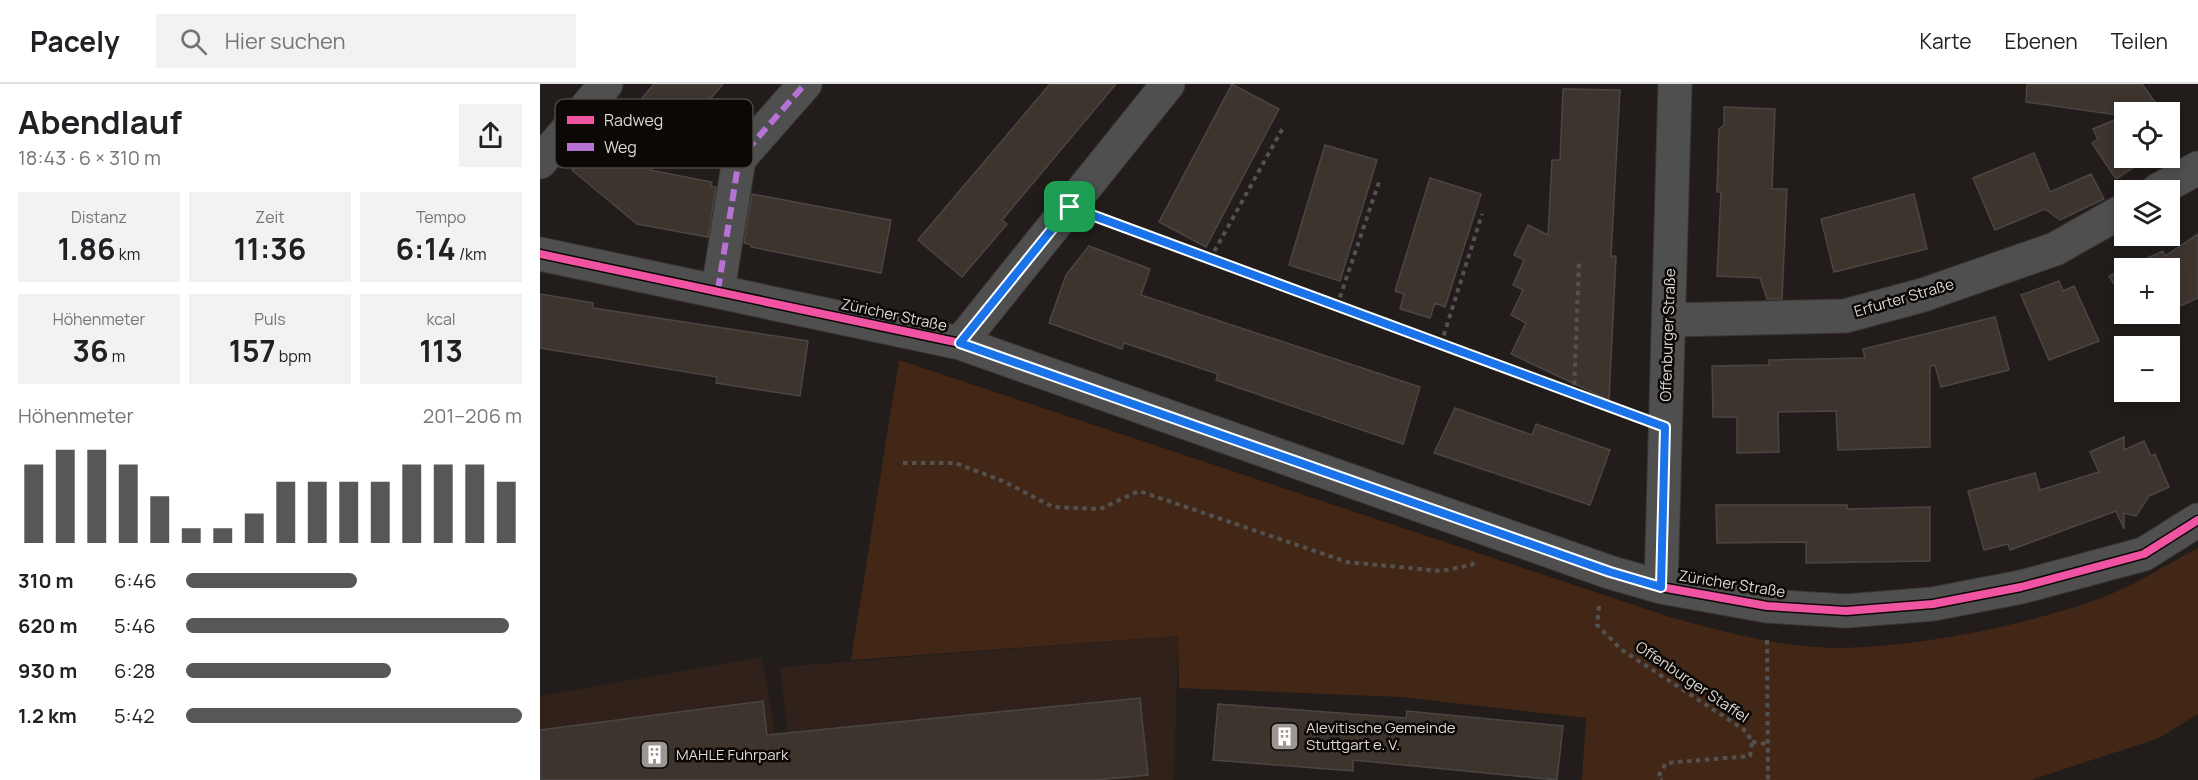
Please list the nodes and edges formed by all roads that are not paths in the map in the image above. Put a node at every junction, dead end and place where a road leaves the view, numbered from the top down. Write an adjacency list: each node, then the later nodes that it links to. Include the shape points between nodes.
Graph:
1 (606, 84): 5 (street)
2 (805, 84): 6 (street)
3 (1168, 84): 16 (street)
4 (1675, 84): 15 (street, Offenburger Straße)
5 (593, 99)
6 (753, 143)
7 (555, 144): 8 (street)
8 (540, 162)
9 (737, 168): 14 (street)
10 (2198, 168): 11 (street)
11 (2176, 180)
12 (2114, 216): 15 (street, Erfurter Straße, via 2055,249 1923,295 1845,316)
13 (540, 254): 14 (street, Züricher Straße)
14 (717, 290): 16 (street, Züricher Straße)
15 (1669, 320): 18 (street, Offenburger Straße)
16 (960, 343): 18 (street, Züricher Straße)
17 (2198, 520): 18 (street, Züricher Straße, via 2144,554 2020,587 1933,604 1856,610 1767,606)
18 (1661, 587)

